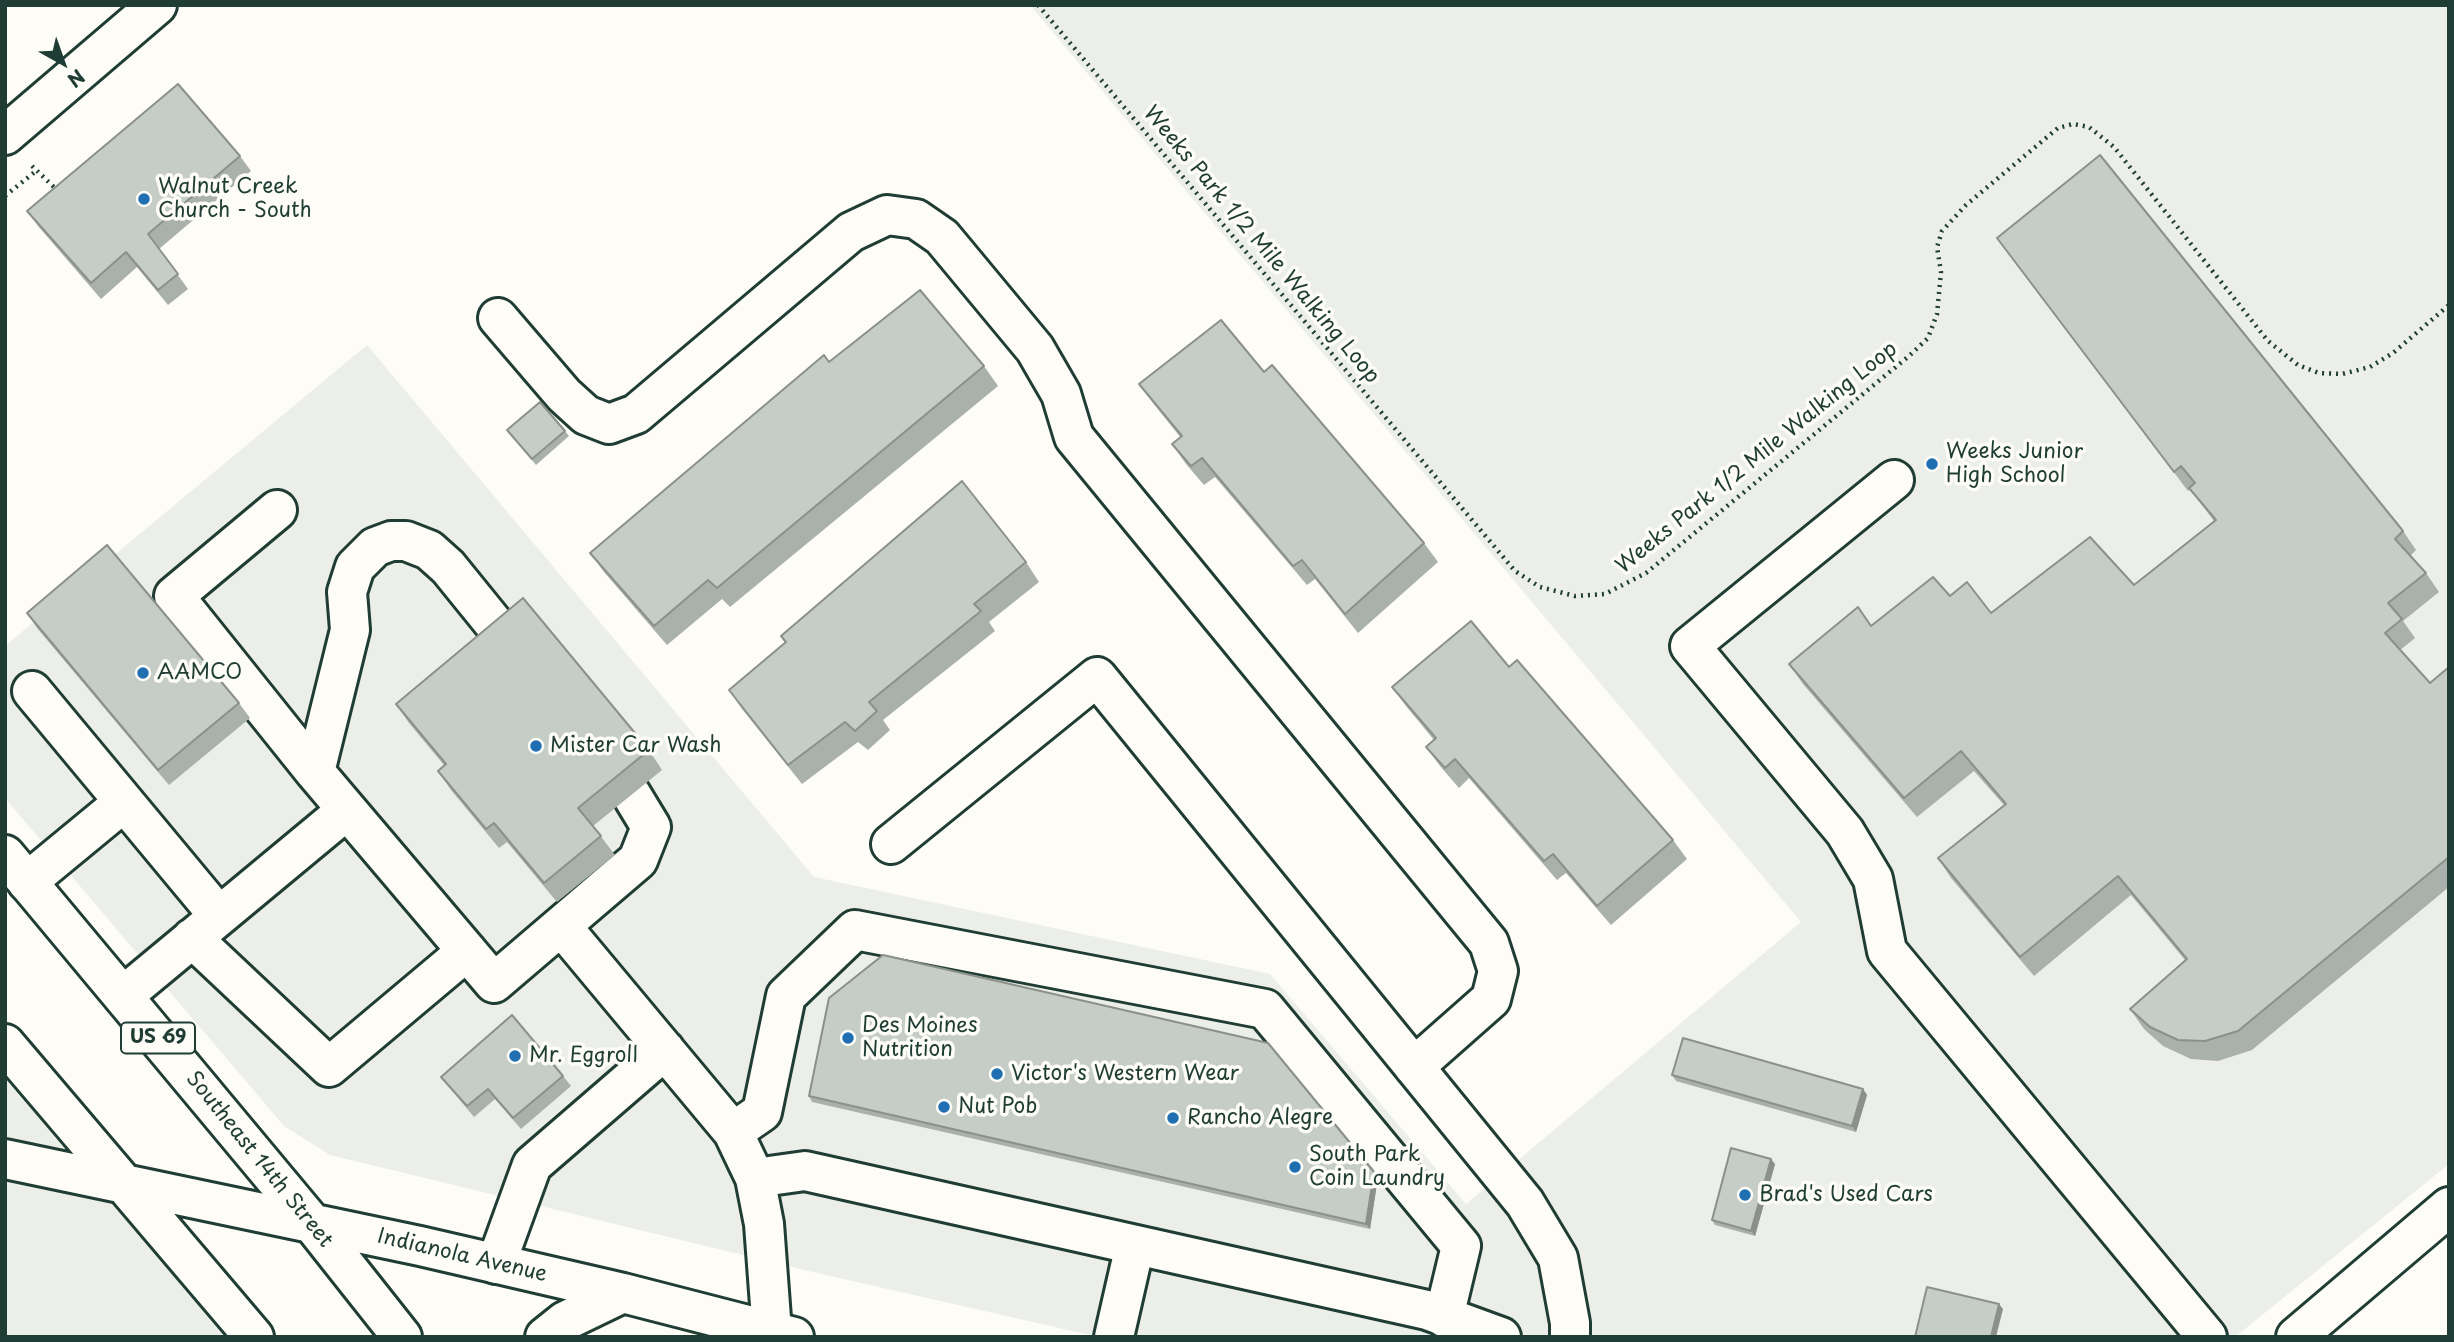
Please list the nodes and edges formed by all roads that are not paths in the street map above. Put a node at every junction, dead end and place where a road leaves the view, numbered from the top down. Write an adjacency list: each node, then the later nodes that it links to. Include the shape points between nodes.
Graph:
1 (157, 5): 2 (main road)
2 (17, 149)
3 (498, 318): 20 (main road, via 564,395 586,415 609,424 636,414 851,232 887,215 916,219 942,237 1035,349 1061,394 1074,437 1489,943 1498,971 1491,999)
4 (1894, 480): 38 (main road, via 1690,646 1845,832 1873,879 1887,951)
5 (277, 510): 8 (main road, via 174,596)
6 (508, 641): 8 (main road, via 429,550 406,541 375,547 355,567 347,592 349,630)
7 (32, 691): 10 (main road)
8 (318, 764): 11 (main road)
9 (631, 794): 15 (main road, via 651,827 647,845 639,860)
10 (124, 802): 13 (main road); 14 (main road)
11 (347, 810): 14 (main road); 16 (main road)
12 (891, 844): 20 (main road, via 1097,677)
13 (16, 869): 17 (main road, Southeast 14th Street / US 69)
14 (206, 927): 16 (main road, via 329,1068); 17 (main road)
15 (562, 928): 16 (main road, via 494,983); 19 (main road)
16 (467, 951)
17 (123, 996): 26 (main road, Southeast 14th Street / US 69)
18 (5, 1044): 24 (main road)
19 (665, 1050): 21 (main road); 28 (main road, via 532,1165)
20 (1414, 1067): 37 (main road, via 1525,1203 1558,1258)
21 (733, 1132): 23 (main road); 30 (main road, via 762,1112 786,996 855,930 1265,1009 1461,1246)
22 (5, 1159): 24 (main road, Indianola Avenue)
23 (755, 1178): 27 (main road, via 805,1171); 31 (main road)
24 (127, 1184): 26 (main road, Indianola Avenue); 32 (main road)
25 (2449, 1207): 39 (main road)
26 (311, 1222): 28 (main road, Indianola Avenue); 33 (main road, Southeast 14th Street / US 69)
27 (1135, 1245): 30 (main road); 35 (main road)
28 (496, 1264): 29 (main road, Indianola Avenue)
29 (623, 1293): 31 (main road, Indianola Avenue); 34 (main road, via 565,1321)
30 (1444, 1317): 36 (main road)
31 (783, 1334)
32 (254, 1337)
33 (402, 1337)
34 (545, 1337)
35 (1114, 1337)
36 (1501, 1337)
37 (1570, 1337)
38 (2207, 1337)
39 (2296, 1337)

